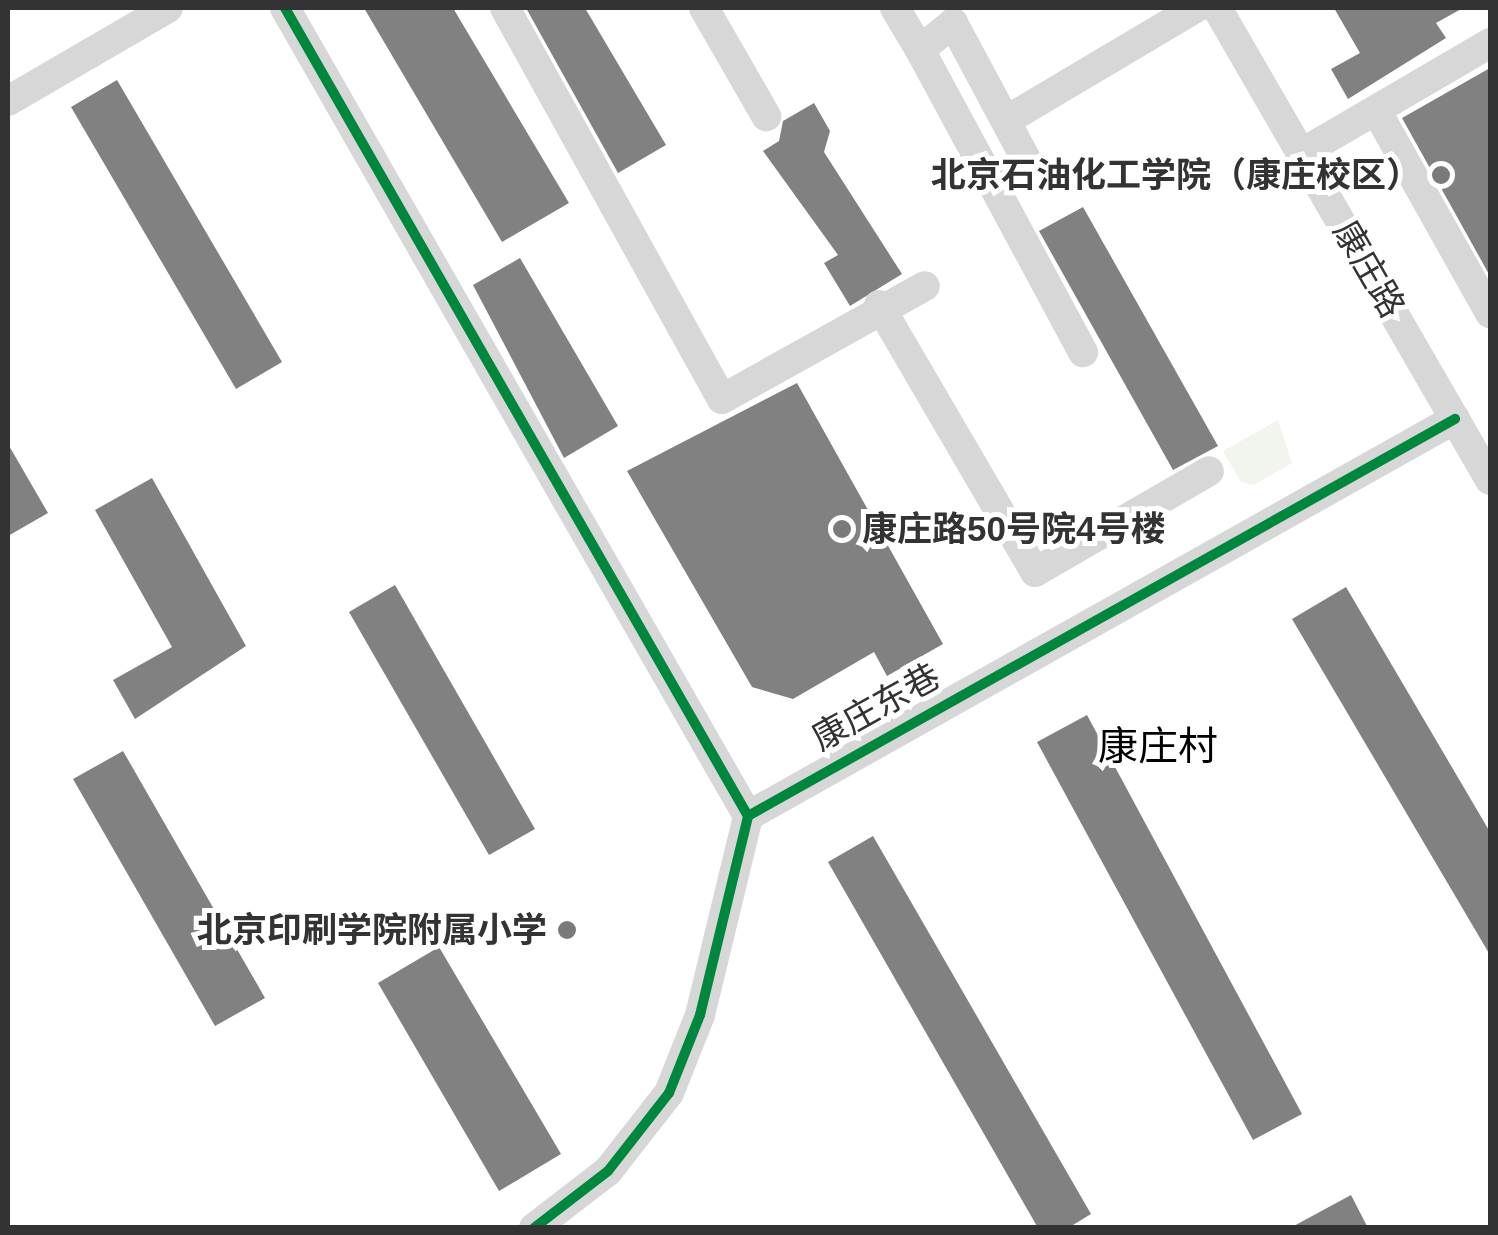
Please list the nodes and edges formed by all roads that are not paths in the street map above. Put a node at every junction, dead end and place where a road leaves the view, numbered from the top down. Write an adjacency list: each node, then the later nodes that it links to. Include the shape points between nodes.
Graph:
1 (168, 8): 10 (street)
2 (285, 8): 23 (street)
3 (505, 8): 17 (street, via 722,398)
4 (704, 8): 12 (street)
5 (895, 8): 9 (street)
6 (1196, 8): 13 (street)
7 (1217, 8): 14 (street, 康庄路)
8 (1490, 43): 11 (street)
9 (920, 50): 13 (street, via 953,23); 15 (street)
10 (8, 101)
11 (1376, 110): 14 (street); 18 (street)
12 (766, 116)
13 (1007, 120): 15 (street, via 1027,160)
14 (1302, 153): 20 (street, 康庄路)
15 (992, 185): 19 (street)
16 (924, 286): 17 (street)
17 (878, 304): 21 (street, via 1034,572)
18 (1490, 313)
19 (1083, 352)
20 (1455, 419): 22 (street, 康庄路); 23 (street, 康庄东巷)
21 (1209, 471)
22 (1490, 480)
23 (748, 816): 24 (street, via 700,1015 669,1092 608,1171)
24 (534, 1228)

